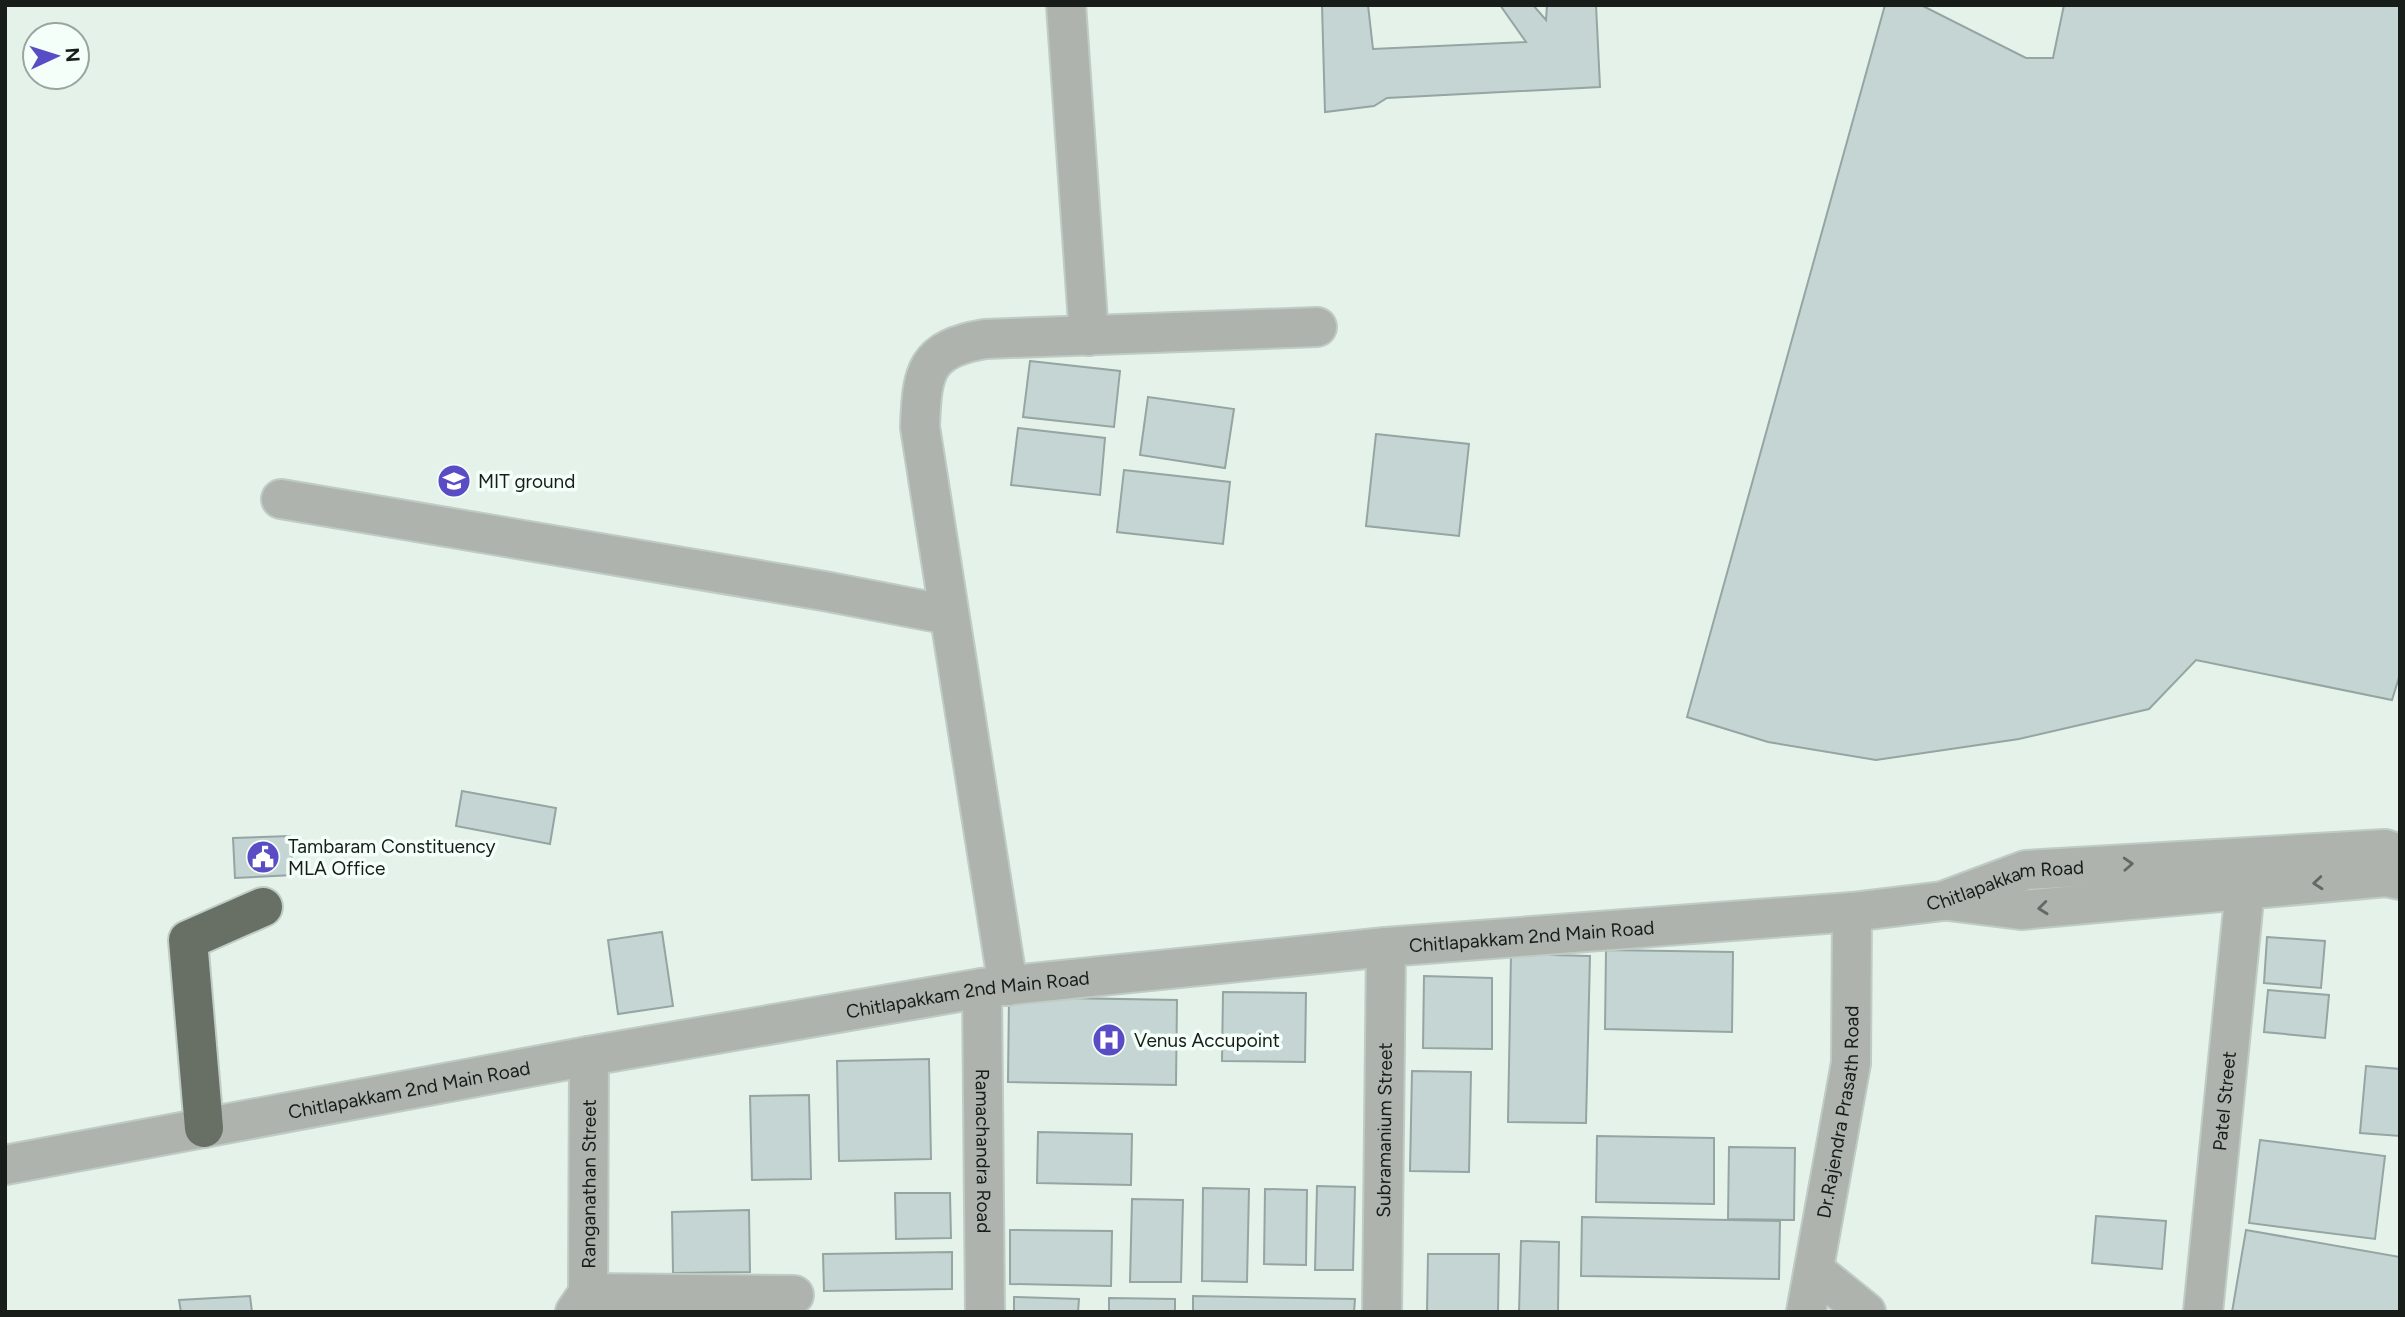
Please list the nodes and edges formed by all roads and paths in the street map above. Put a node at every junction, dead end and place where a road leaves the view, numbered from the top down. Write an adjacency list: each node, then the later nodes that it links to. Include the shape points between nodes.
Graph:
1 (1066, 5): 3 (street)
2 (1317, 327): 3 (street, Ramachandra Road)
3 (1089, 335): 5 (street, Ramachandra Road, via 985,339 960,343 934,359 921,389 919,427)
4 (281, 499): 5 (street)
5 (949, 615): 12 (street, Ramachandra Road)
6 (2395, 862): 7 (street, Chitlapakkam Road, one-way to 7); 8 (street, Chitlapakkam Road, one-way to 6, via 2026,870)
7 (2245, 889): 8 (street, Chitlapakkam Road, one-way to 8, via 2021,910); 23 (street, Patel Street)
8 (1943, 901): 10 (street, Chitlapakkam 2nd Main Road)
9 (263, 907): 14 (highway, via 188,940)
10 (1852, 912): 11 (street, Chitlapakkam 2nd Main Road); 16 (street, Dr.Rajendra Prasath Road, via 1851,1063)
11 (1386, 947): 12 (street, Chitlapakkam 2nd Main Road); 20 (street, Subramanium Street)
12 (995, 987): 13 (street, Chitlapakkam 2nd Main Road); 19 (street, Ramachandra Road)
13 (589, 1056): 14 (street, Chitlapakkam 2nd Main Road); 18 (street, Ranganathan Street)
14 (204, 1128): 15 (street, Chitlapakkam 2nd Main Road)
15 (5, 1165)
16 (1814, 1270): 21 (street, Dr.Rajendra Prasath Road); 22 (street)
17 (794, 1295): 18 (street)
18 (584, 1306)
19 (985, 1312)
20 (1382, 1312)
21 (1806, 1312)
22 (1866, 1312)
23 (2203, 1312)

